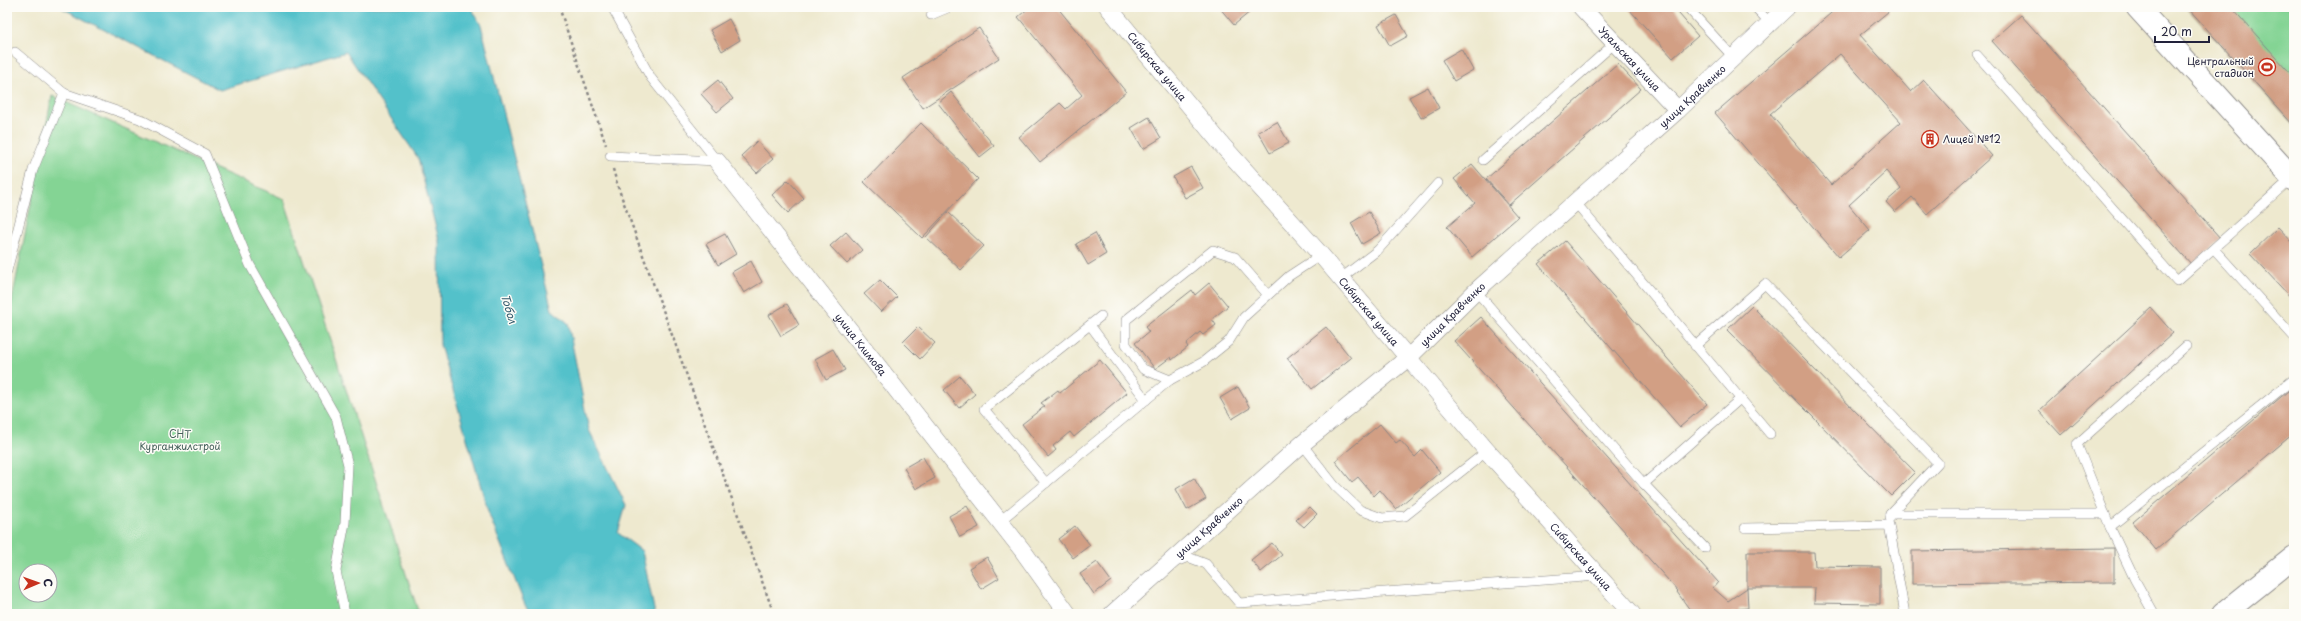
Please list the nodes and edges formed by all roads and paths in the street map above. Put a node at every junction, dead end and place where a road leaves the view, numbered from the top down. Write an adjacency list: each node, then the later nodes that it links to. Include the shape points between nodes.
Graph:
1 (559, 7): 18 (path)
2 (612, 7): 20 (lane, via 651,78)
3 (950, 7): 10 (lane)
4 (1108, 7): 25 (street, Сибирская улица, via 1222,145)
5 (1581, 7): 12 (street, Уральская улица)
6 (1687, 7): 15 (lane)
7 (1755, 7): 11 (lane)
8 (1787, 7): 11 (street, улица Кравченко)
9 (2137, 7): 21 (main road)
10 (931, 15)
11 (1769, 22): 15 (street, улица Кравченко)
12 (1615, 43): 17 (street, Уральская улица); 19 (lane)
13 (15, 52): 16 (lane)
14 (1977, 55): 24 (lane, via 2177,281)
15 (1733, 57): 17 (street, улица Кравченко)
16 (64, 93): 26 (lane, via 33,170); 55 (lane, via 140,119 204,154 250,265 336,417 348,465 345,523 336,571)
17 (1678, 110): 23 (street, улица Кравченко)
18 (610, 156): 20 (lane); 56 (path, via 618,187)
19 (1483, 160)
20 (717, 161): 47 (street, улица Климова)
21 (2293, 179): 24 (lane)
22 (1438, 183): 27 (lane, via 1378,250)
23 (1576, 203): 28 (street, улица Кравченко); 33 (lane)
24 (2214, 249): 32 (lane)
25 (1321, 255): 27 (street, Сибирская улица); 29 (lane, via 1288,276)
26 (7, 271)
27 (1340, 279): 35 (street, Сибирская улица)
28 (1476, 291): 35 (street, улица Кравченко); 44 (lane)
29 (1268, 295): 37 (lane, via 1244,317 1229,341 1203,362); 37 (lane, via 1235,257 1213,250 1126,320 1126,344 1143,369)
30 (1101, 316): 31 (lane)
31 (1090, 325): 39 (lane); 43 (lane, via 984,409)
32 (2294, 337)
33 (1695, 346): 38 (lane); 45 (lane, via 1765,284 1938,463)
34 (2186, 346): 46 (lane, via 2077,444)
35 (1409, 357): 41 (street, улица Кравченко); 42 (street, Сибирская улица)
36 (2294, 379): 49 (lane)
37 (1170, 380): 39 (lane)
38 (1740, 399): 40 (lane); 44 (lane)
39 (1146, 400): 43 (lane)
40 (1770, 434)
41 (1302, 444): 42 (lane, via 1335,486 1360,510 1382,518 1405,516); 53 (street, улица Кравченко)
42 (1487, 452): 54 (street, Сибирская улица)
43 (1046, 483): 47 (lane)
44 (1644, 484): 51 (lane)
45 (1890, 514): 46 (lane); 48 (lane)
46 (2105, 514): 49 (lane)
47 (1000, 521): 57 (street, улица Климова)
48 (1889, 525): 50 (lane); 60 (lane)
49 (2110, 527): 61 (lane)
50 (1745, 528)
51 (1705, 548)
52 (2294, 556): 62 (main road)
53 (1164, 568): 54 (lane, via 1188,557 1206,564 1239,603); 58 (street, улица Кравченко)
54 (1598, 576): 59 (street, Сибирская улица)
55 (345, 614)
56 (774, 614)
57 (1068, 614)
58 (1112, 614)
59 (1632, 614)
60 (1905, 614)
61 (2154, 614)
62 (2223, 614)

